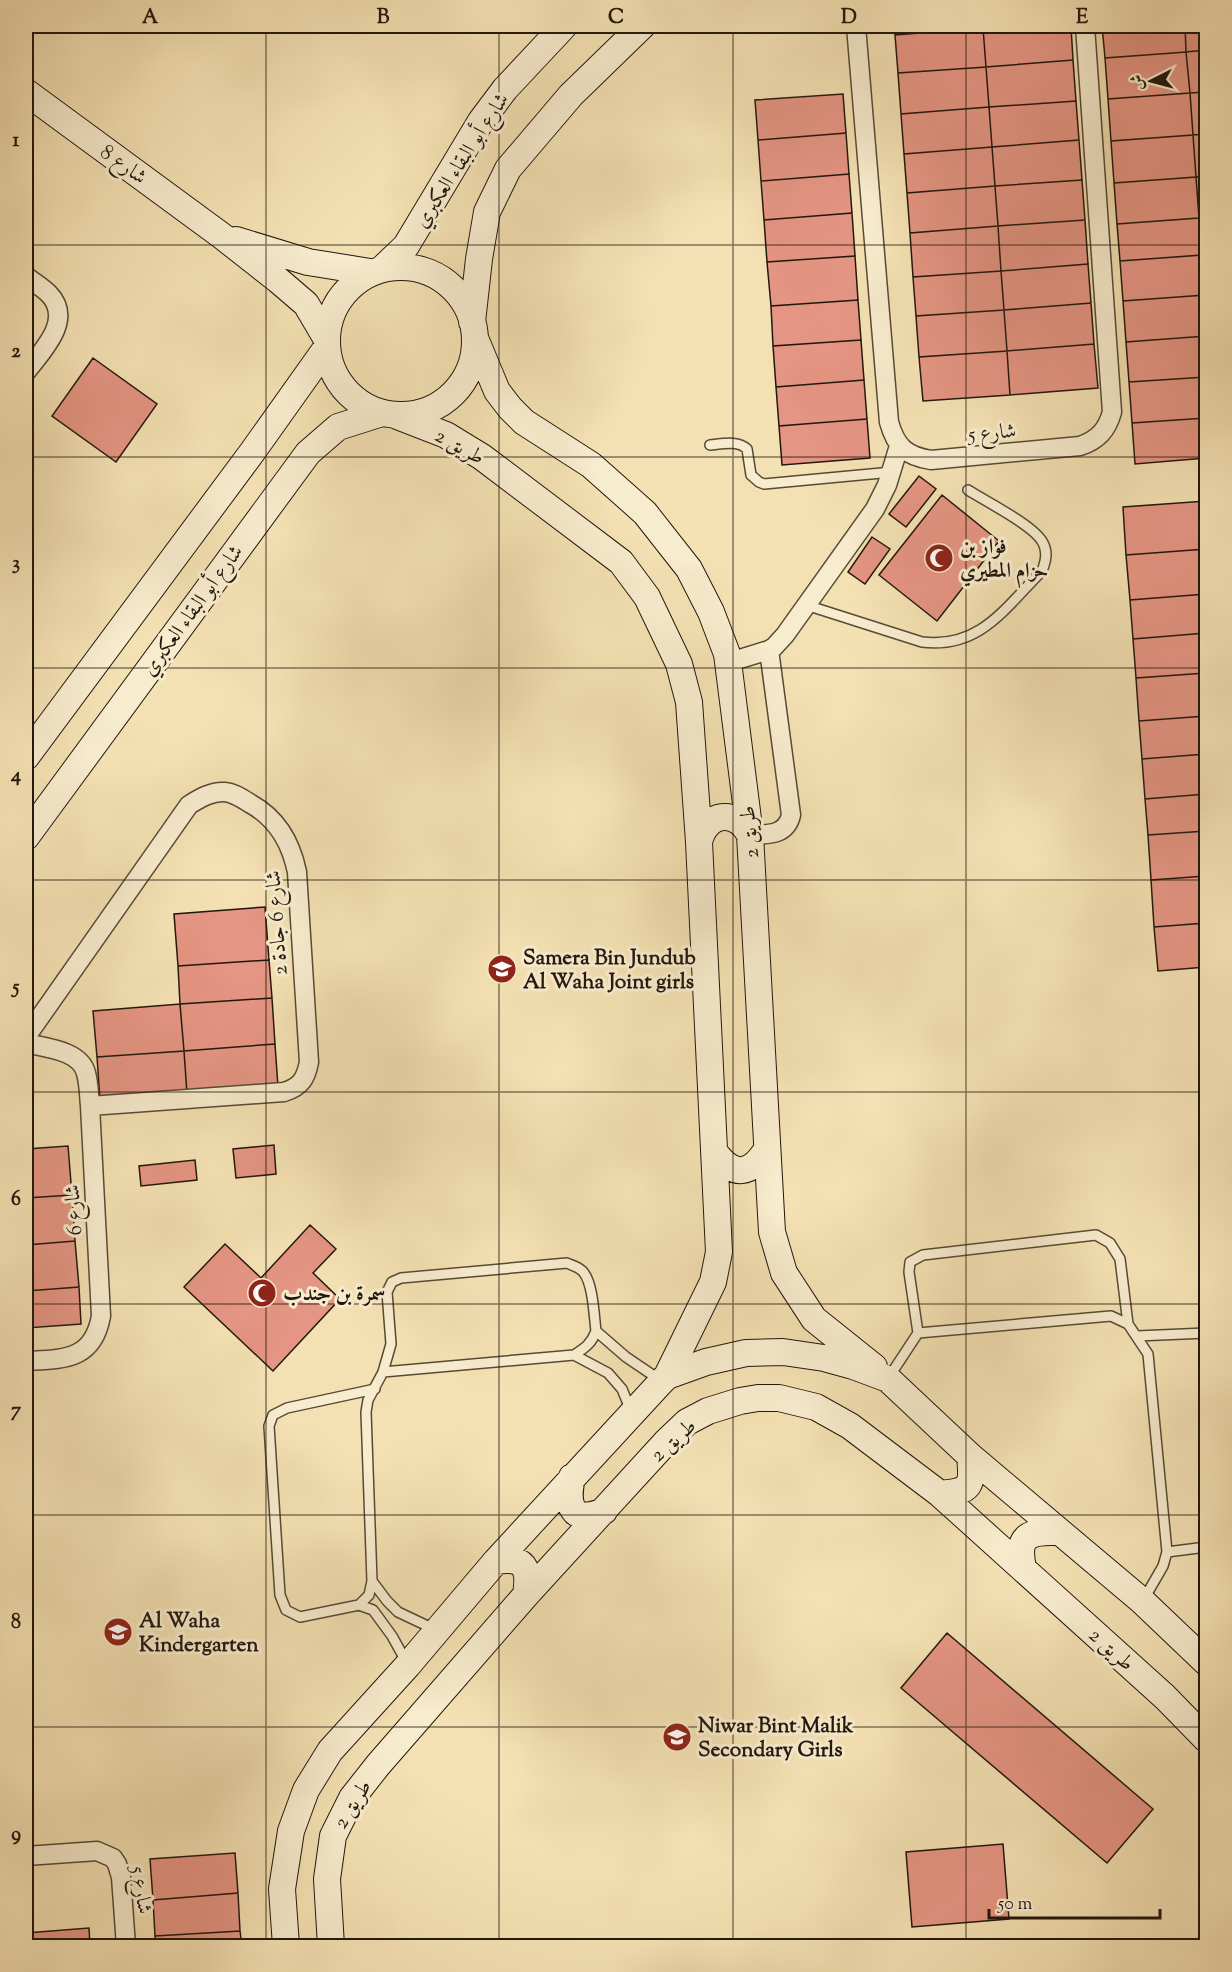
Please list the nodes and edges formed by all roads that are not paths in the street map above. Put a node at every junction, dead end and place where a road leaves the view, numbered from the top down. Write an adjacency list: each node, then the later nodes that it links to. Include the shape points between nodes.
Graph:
1 (564, 26): 7 (street, شارع أبو البقاء العكبري, via 481,121 406,246)
2 (642, 26): 9 (street, via 571,95 508,169 487,212)
3 (856, 26): 14 (street, via 889,422)
4 (1084, 26): 14 (street, شارع 5, via 1112,412 1108,426 1091,442 1080,446 931,460 913,456)
5 (26, 92): 6 (street, شارع 8)
6 (222, 236): 7 (street, شارع 8, via 308,262); 10 (street, شارع 8, via 306,304)
7 (377, 270): 9 (street, via 397,266 420,268 442,278 459,294); 10 (street, via 353,284 339,299 330,317)
8 (26, 276): 11 (street, via 55,302 58,324)
9 (474, 330): 12 (street, via 473,360 465,380 451,396 434,408 413,415); 19 (street, طريق 2, via 497,391 510,408 524,422 591,465 645,513 675,550 711,612)
10 (327, 343): 12 (street, via 328,358 348,394 364,406); 20 (street, via 314,368)
11 (26, 372)
12 (390, 415): 22 (street, شارع أبو البقاء العكبري, via 338,427 308,453); 23 (street, طريق 2, via 446,435 482,457 621,562 647,597 679,664 689,702)
13 (710, 445): 15 (lane, via 745,445 751,475 764,484)
14 (899, 446): 15 (street)
15 (891, 472): 17 (street, via 875,509)
16 (968, 490): 17 (lane, via 1031,529 1046,552 1042,571 988,625 964,639 935,644)
17 (806, 605): 18 (street)
18 (769, 650): 19 (street); 21 (street, via 791,815 779,832)
19 (730, 662): 21 (street, طريق 2)
20 (26, 757)
21 (750, 835): 23 (street, via 737,819 717,818 708,823); 27 (street, طريق 2)
22 (26, 837)
23 (699, 842): 28 (street, طريق 2)
24 (26, 1037): 26 (street, شارع 6 جادة 2, via 189,805 224,792 261,809 277,825 293,852 297,872 309,1062 306,1076 284,1092)
25 (26, 1043): 26 (street, شارع 6, via 67,1053 79,1061 86,1072)
26 (90, 1106): 35 (street, شارع 6, via 101,1316 98,1330 83,1350 67,1358)
27 (766, 1151): 28 (street, via 750,1169 735,1169); 38 (street, طريق 2, via 772,1232 784,1273 814,1319)
28 (716, 1154): 37 (street, طريق 2, via 720,1252 713,1282)
29 (1128, 1324): 32 (lane, via 1110,1316); 32 (lane, via 1120,1259 1110,1244 1096,1235 923,1255 910,1262); 33 (lane)
30 (596, 1330): 34 (lane, via 586,1348); 36 (lane, via 585,1274 567,1263 401,1278 392,1282 387,1292 390,1344); 37 (lane, via 626,1357)
31 (1206, 1332): 33 (lane)
32 (918, 1333): 38 (lane)
33 (1137, 1336): 47 (lane, via 1148,1354)
34 (574, 1354): 36 (lane); 40 (lane, via 608,1373 622,1389)
35 (26, 1361)
36 (383, 1372): 39 (lane)
37 (665, 1379): 38 (street, طريق 2, via 736,1355 783,1352 824,1358); 40 (street, طريق 2)
38 (888, 1379): 41 (street, طريق 2)
39 (375, 1389): 50 (lane, via 366,1412); 53 (lane, via 287,1408 273,1415 269,1426 280,1595 286,1610 300,1617)
40 (632, 1413): 42 (street, طريق 2)
41 (970, 1456): 43 (street, via 969,1485 960,1492); 45 (street, طريق 2)
42 (572, 1477): 44 (street, via 569,1503 573,1509 580,1515 592,1516); 48 (street, طريق 2)
43 (939, 1494): 44 (street, طريق 2, via 850,1426 816,1407 779,1398 758,1398 708,1411 687,1422); 49 (street, طريق 2)
44 (603, 1511): 51 (street, طريق 2)
45 (1058, 1532): 49 (street, via 1042,1531 1022,1541); 52 (street, طريق 2)
46 (1206, 1547): 47 (lane)
47 (1167, 1552): 52 (lane)
48 (496, 1561): 51 (street, via 518,1560 529,1577); 54 (street, طريق 2)
49 (1023, 1568): 57 (street, طريق 2, via 1165,1696)
50 (372, 1581): 53 (lane, via 369,1595); 54 (lane, via 398,1612)
51 (526, 1594): 63 (street, طريق 2, via 352,1798 333,1836 327,1879)
52 (1142, 1601): 55 (street, طريق 2)
53 (358, 1605): 56 (lane, via 373,1610)
54 (437, 1630): 56 (street, طريق 2)
55 (1206, 1662)
56 (408, 1665): 59 (street, طريق 2, via 330,1750 306,1790 291,1831)
57 (1206, 1739)
58 (26, 1856): 60 (street, شارع 5, via 97,1851 113,1858 121,1877)
59 (282, 1889): 61 (street, طريق 2); 62 (street, via 292,1897 297,1912)
60 (126, 1947)
61 (286, 1947)
62 (301, 1947)
63 (331, 1947)

